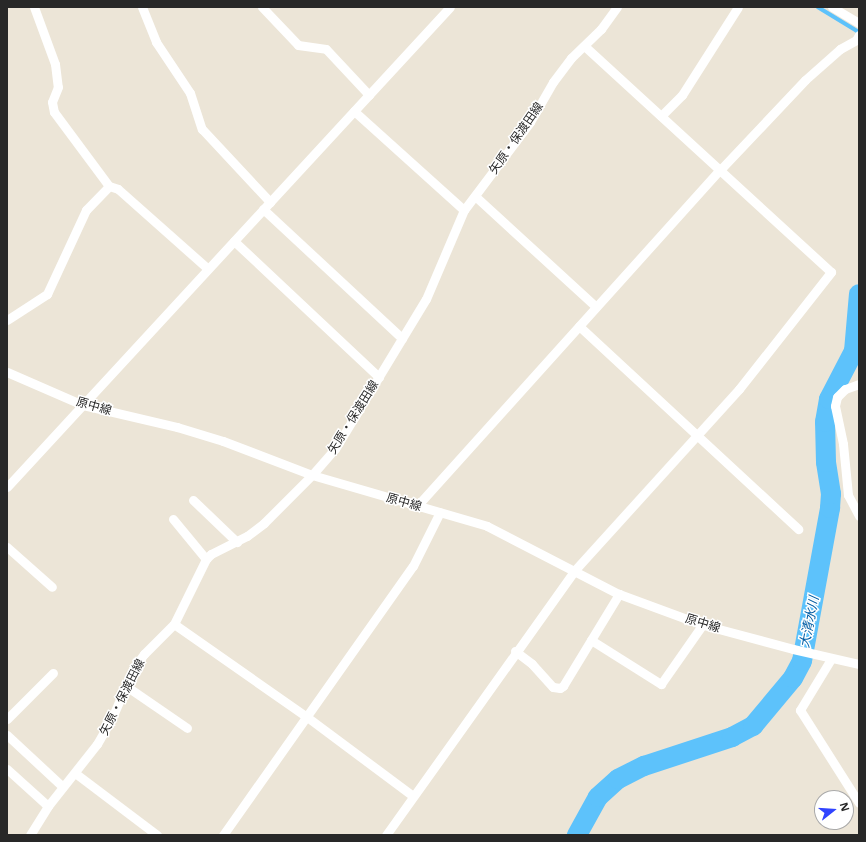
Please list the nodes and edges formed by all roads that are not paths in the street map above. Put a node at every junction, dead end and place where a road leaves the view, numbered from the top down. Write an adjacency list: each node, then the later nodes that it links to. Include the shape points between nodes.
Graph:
1 (34, 7): 15 (street, via 55,64 58,87 52,102 54,112)
2 (142, 7): 17 (street, via 156,42 190,93 202,129)
3 (262, 7): 11 (street, via 298,45 326,49)
4 (450, 7): 11 (street)
5 (617, 7): 10 (street, 矢原・保渡田線)
6 (738, 7): 13 (street, via 682,95)
7 (832, 7): 8 (street)
8 (859, 23)
9 (859, 35): 14 (street, via 805,80)
10 (584, 46): 13 (street); 16 (street, 矢原・保渡田線, via 553,82 530,122)
11 (369, 95): 12 (street)
12 (354, 111): 17 (street); 19 (street)
13 (661, 116): 14 (street)
14 (720, 170): 22 (street); 30 (street, via 831,272 739,389)
15 (109, 186): 21 (street, via 118,189); 23 (street, via 86,210 47,294)
16 (475, 196): 19 (street, 矢原・保渡田線); 22 (street)
17 (270, 202): 18 (street)
18 (263, 209): 20 (street); 25 (street)
19 (464, 210): 25 (street, 矢原・保渡田線, via 426,299)
20 (234, 241): 21 (street); 27 (street)
21 (208, 269): 29 (street)
22 (596, 307): 24 (street)
23 (7, 320)
24 (579, 326): 30 (street); 34 (street)
25 (402, 338): 27 (street, 矢原・保渡田線)
26 (7, 372): 29 (street, 原中線)
27 (379, 377): 31 (street, 矢原・保渡田線, via 335,449)
28 (859, 384): 36 (street, via 844,389 837,397 835,406 843,444 848,495)
29 (83, 405): 31 (street, 原中線, via 177,427 223,441); 32 (street)
30 (697, 436): 38 (street); 42 (street)
31 (312, 475): 34 (street, 原中線); 39 (street, 矢原・保渡田線, via 264,523)
32 (7, 487)
33 (193, 500): 39 (street)
34 (417, 506): 35 (street, 原中線)
35 (440, 512): 42 (street, 原中線, via 487,526); 53 (street, via 413,566)
36 (859, 516)
37 (173, 520): 41 (street)
38 (798, 529)
39 (237, 542): 41 (street, 矢原・保渡田線)
40 (7, 547): 43 (street)
41 (206, 559): 45 (street, 矢原・保渡田線)
42 (574, 571): 44 (street, 原中線); 48 (street)
43 (52, 588)
44 (619, 594): 46 (street, 原中線); 47 (street)
45 (174, 624): 52 (street, 矢原・保渡田線, via 144,654 133,669); 53 (street)
46 (703, 624): 47 (street, via 661,684); 49 (street, 原中線)
47 (591, 640): 48 (street, via 560,688 553,687 532,664)
48 (515, 651): 60 (street)
49 (831, 659): 50 (street); 61 (street, via 800,710)
50 (859, 664)
51 (53, 673): 54 (street)
52 (126, 686): 55 (street); 58 (street, 矢原・保渡田線, via 97,744)
53 (307, 717): 60 (street); 65 (street)
54 (7, 719)
55 (187, 728)
56 (7, 735): 59 (street)
57 (7, 769): 62 (street)
58 (75, 773): 59 (street, 矢原・保渡田線); 64 (street)
59 (63, 787): 62 (street, 矢原・保渡田線)
60 (413, 796): 66 (street)
61 (859, 803)
62 (48, 806): 63 (street, 矢原・保渡田線)
63 (30, 835)
64 (157, 835)
65 (224, 835)
66 (386, 835)

